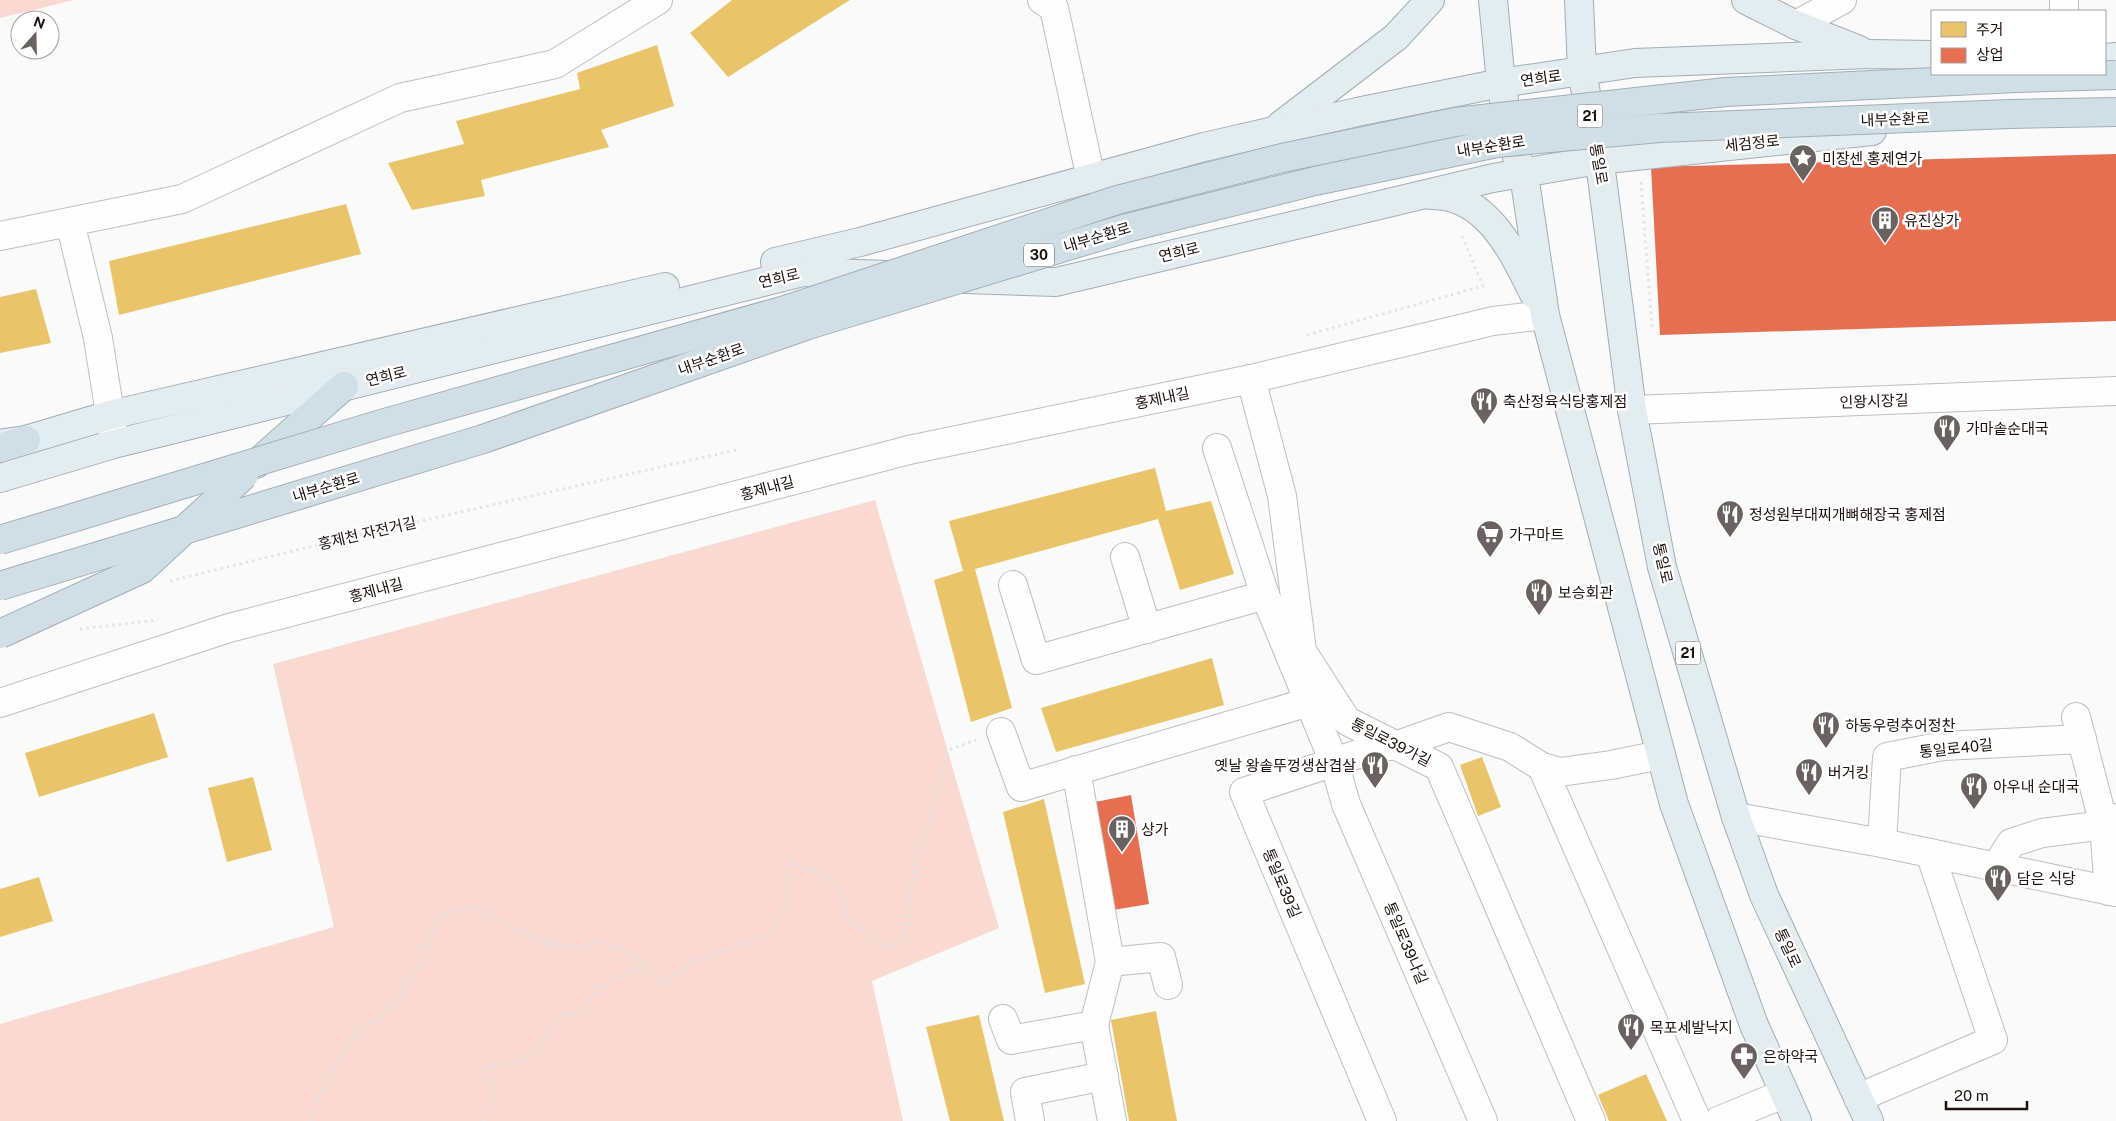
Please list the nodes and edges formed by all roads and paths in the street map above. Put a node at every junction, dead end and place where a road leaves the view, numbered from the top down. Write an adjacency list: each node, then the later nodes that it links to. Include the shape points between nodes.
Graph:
1 (658, 0): 22 (street, via 555,64 400,98 182,199)
2 (1042, 0): 20 (street, via 1054,8)
3 (1430, 0): 16 (main road, via 1396,37)
4 (1493, 0): 13 (main road)
5 (1580, 0): 11 (main road, 통일로 / 21)
6 (1746, 0): 8 (main road)
7 (1842, 0): 8 (street)
8 (1796, 26): 9 (main road)
9 (1870, 54): 10 (main road); 11 (main road, via 1635,63)
10 (1931, 55)
11 (1582, 72): 13 (main road, 연희로); 17 (main road, 통일로 / 21)
12 (2116, 76): 39 (highway, 내부순환로 / 30, bridge, via 1717,93 1455,122 1282,158 1117,200 784,310 381,424)
13 (1501, 83): 16 (main road, 연희로); 18 (main road)
14 (2116, 112): 43 (highway, 내부순환로 / 30, bridge, via 1659,128 1497,143 1315,181 1127,228 818,322 483,439)
15 (2116, 122): 17 (main road, 세검정로, via 1916,126)
16 (1274, 131): 20 (main road, 연희로)
17 (1598, 160): 18 (main road, 연희로); 31 (main road, 통일로 / 21)
18 (1520, 173): 21 (main road, 연희로); 26 (main road, via 1526,188)
19 (1640, 174): 27 (path)
20 (1091, 179): 32 (main road, 연희로, via 860,242)
21 (1418, 195): 26 (main road, via 1438,194 1453,198 1469,204 1491,221 1516,258); 29 (main road, 연희로, via 1056,282 803,272)
22 (70, 222): 24 (street); 32 (street, via 98,338)
23 (1462, 234): 25 (path)
24 (0, 236)
25 (1483, 286)
26 (1545, 315): 28 (street, 홍제내길, via 1493,321); 52 (main road)
27 (1652, 334)
28 (1252, 379): 47 (street, 홍제내길, via 909,450 229,628); 49 (street, 통일로39가길, via 1282,496 1302,651)
29 (344, 386): 34 (main road, 연희로); 46 (highway, bridge, via 142,569)
30 (2116, 391): 31 (street, 인왕시장길)
31 (1632, 410): 56 (main road, 통일로 / 21, via 1662,568)
32 (110, 415): 33 (main road, 연희로); 34 (street)
33 (13, 442): 35 (highway)
34 (114, 444): 38 (main road, 연희로)
35 (0, 448)
36 (1217, 448): 44 (street, 통일로39나길)
37 (736, 450): 41 (path, 홍제천 자전거길, via 350,536)
38 (0, 478)
39 (0, 540)
40 (1125, 557): 45 (street)
41 (161, 583)
42 (1013, 585): 45 (street, via 1036,660)
43 (0, 586)
44 (1265, 595): 45 (street); 48 (street, 통일로39나길)
45 (1147, 629)
46 (0, 634)
47 (0, 703)
48 (1314, 714): 49 (street); 53 (street, 통일로39나길); 55 (street)
49 (1347, 721): 51 (street, 통일로39가길)
50 (1001, 732): 55 (street, via 1021,787); 63 (path, via 948,750 929,825 915,864 900,944 888,948 848,920 838,887 790,861 787,905 768,935 695,961 660,985)
51 (1398, 745): 53 (street, 통일로39길, via 1376,748); 54 (street, via 1449,727 1510,747); 76 (street, 통일로39가길, via 1439,767)
52 (1660, 755): 54 (street, via 1560,772); 68 (main road, via 1674,804 1750,1016)
53 (1334, 762): 74 (street, 통일로39길, via 1244,792); 75 (street, 통일로39나길, via 1346,804)
54 (1542, 767): 77 (street)
55 (1076, 770): 62 (street)
56 (1736, 817): 58 (street); 69 (main road, 통일로 / 21, via 1764,895)
57 (2110, 821): 58 (street, 통일로40길, via 2079,728 1943,746 1887,757); 60 (street, via 2042,833 2011,843); 61 (street)
58 (1882, 843): 59 (street)
59 (1930, 853): 60 (street); 69 (street, 통일로, via 1993,1040)
60 (1996, 867): 61 (street)
61 (2112, 891)
62 (1110, 962): 64 (street, via 1161,957); 66 (street)
63 (645, 965): 70 (path, via 623,949 598,941 580,948 548,942 504,923 482,907 458,910 439,917 416,971 397,1004 353,1036 316,1100); 71 (path, via 598,987 580,1015 557,1014 554,1028 518,1062 487,1066 494,1100)
64 (1168, 985)
65 (1003, 1019): 66 (street, via 1012,1040)
66 (1094, 1025): 67 (street)
67 (1104, 1076): 72 (street, via 1025,1092); 73 (street)
68 (1783, 1094): 78 (street); 79 (main road)
69 (1864, 1109)
70 (310, 1121)
71 (483, 1121)
72 (1030, 1121)
73 (1112, 1121)
74 (1382, 1121)
75 (1483, 1121)
76 (1591, 1121)
77 (1696, 1121)
78 (1718, 1121)
79 (1797, 1121)

